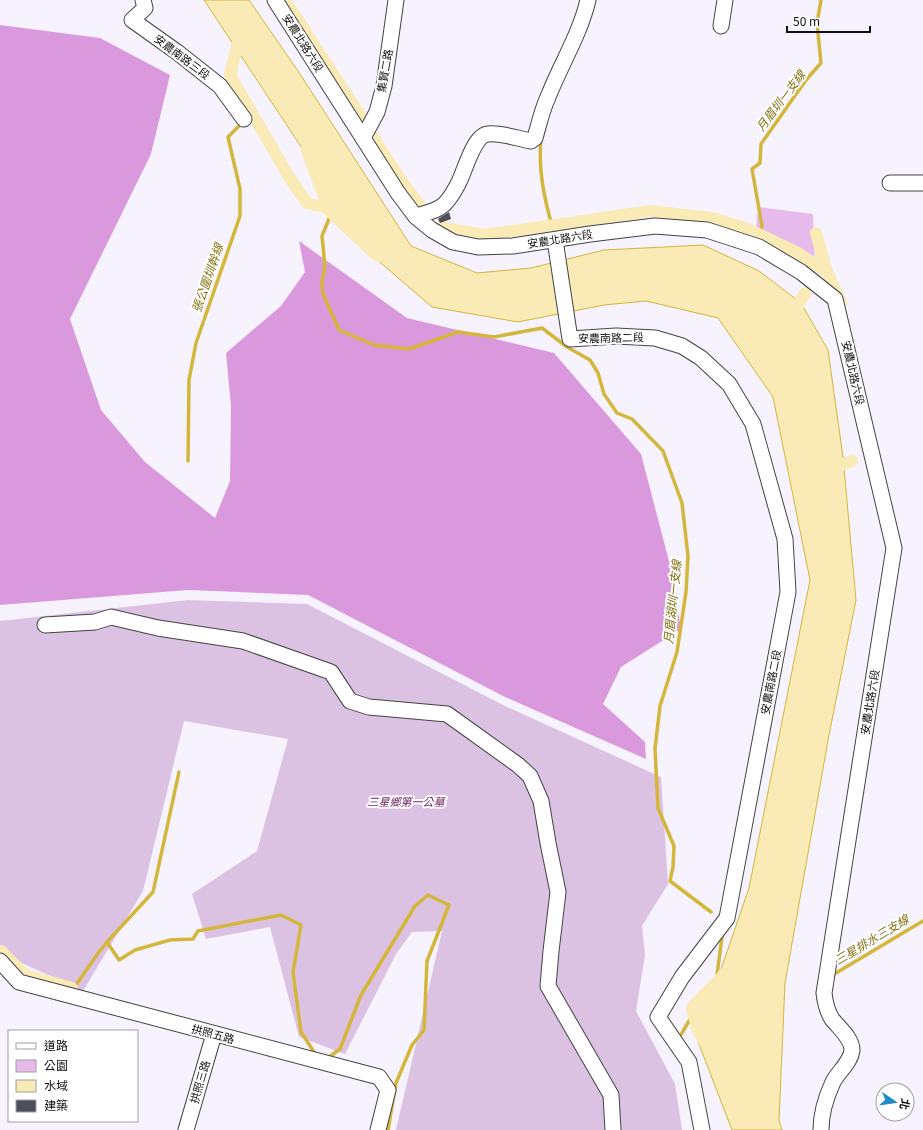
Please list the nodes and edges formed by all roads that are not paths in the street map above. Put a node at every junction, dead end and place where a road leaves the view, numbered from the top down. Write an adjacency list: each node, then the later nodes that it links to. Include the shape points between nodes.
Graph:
1 (143, 0): 7 (lane, 安農南路三段, via 145,8 132,20 220,86)
2 (276, 0): 8 (lane, 安農北路六段)
3 (396, 0): 8 (lane, 集賢二路, via 384,86 377,112)
4 (588, 0): 11 (lane, via 578,33 547,98 535,138 531,141 499,134 481,137 468,159 459,182 448,198 439,208)
5 (725, 0): 6 (lane)
6 (721, 26)
7 (244, 120)
8 (363, 138): 11 (lane, 安農北路六段)
9 (890, 183): 10 (lane)
10 (923, 183)
11 (416, 216): 12 (lane, 安農北路六段, via 432,230 453,242 478,247 513,246)
12 (554, 240): 19 (lane, 安農南路二段, via 570,339 616,336 655,338 682,346 701,358 729,384 753,424 785,539 788,592 728,918 682,977 658,1017 689,1062); 20 (lane, 安農北路六段, via 655,226 707,230 759,247 801,272 835,299 894,548 824,993 826,1007 850,1042 852,1050 827,1098)
13 (45, 625): 18 (lane, via 95,622 111,617 158,628 242,641 331,672 350,701 369,707 447,714 518,765 530,776 541,801 558,892 548,986 611,1094)
14 (0, 961): 15 (lane, 拱照五路, via 20,982)
15 (214, 1034): 16 (lane, 拱照三路); 17 (lane, 拱照五路, via 380,1077 388,1090)
16 (186, 1130)
17 (378, 1130)
18 (613, 1130)
19 (702, 1130)
20 (821, 1130)

